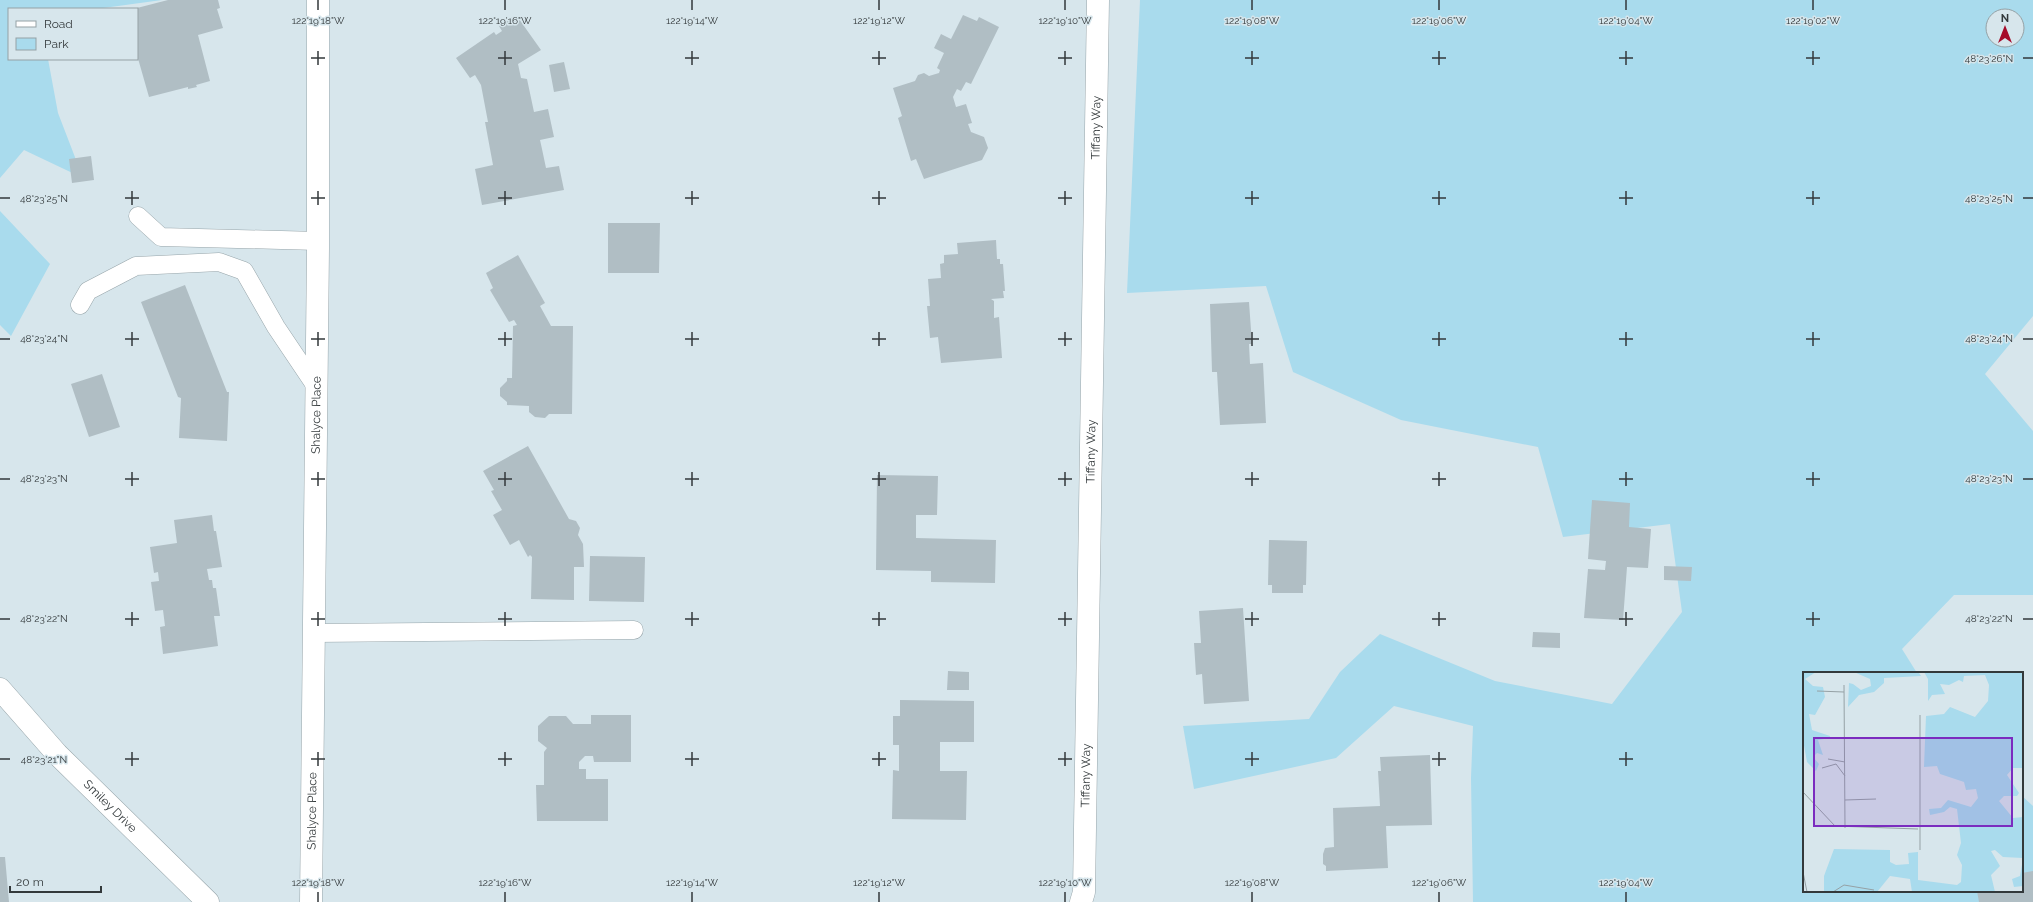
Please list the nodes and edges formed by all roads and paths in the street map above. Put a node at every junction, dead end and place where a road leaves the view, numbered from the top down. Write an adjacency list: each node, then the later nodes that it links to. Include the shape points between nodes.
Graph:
1 (318, 0): 4 (street, Shalyce Place)
2 (1098, 0): 12 (street, Tiffany Way, via 1084,892)
3 (138, 216): 4 (lane, via 161,237)
4 (318, 241): 6 (street, Shalyce Place)
5 (80, 305): 6 (lane, via 88,291 136,266 219,262 244,271 276,328)
6 (317, 388): 8 (street, Shalyce Place)
7 (634, 630): 8 (lane)
8 (314, 633): 11 (street, Shalyce Place)
9 (0, 689): 10 (street, Smiley Drive, via 58,754)
10 (208, 902)
11 (311, 902)
12 (1081, 902)

